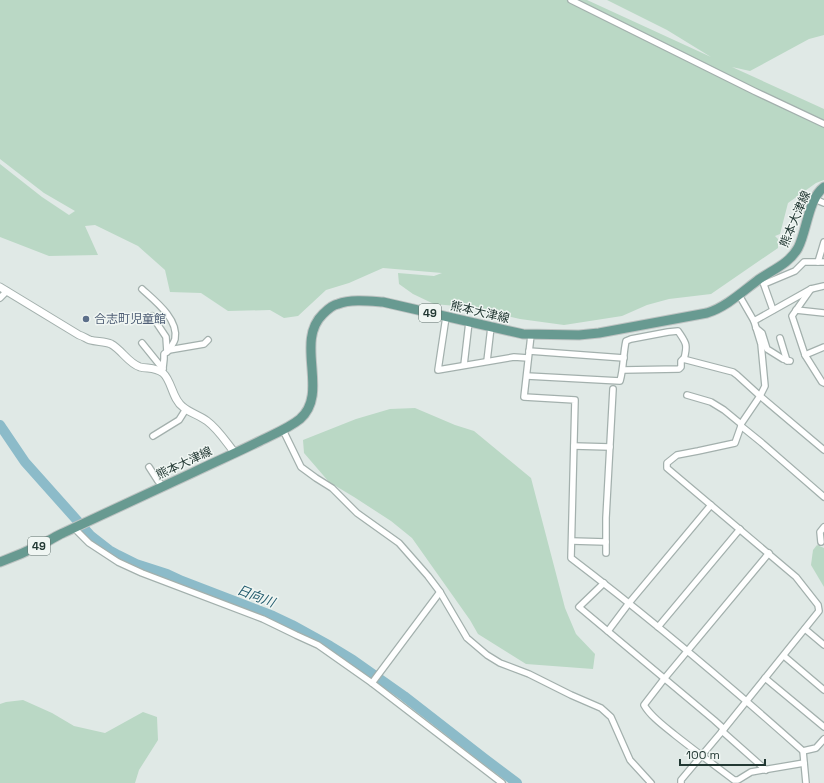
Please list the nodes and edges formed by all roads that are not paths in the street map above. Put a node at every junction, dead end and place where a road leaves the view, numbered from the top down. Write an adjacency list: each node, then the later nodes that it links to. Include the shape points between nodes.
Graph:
1 (571, 0): 2 (street)
2 (824, 124)
3 (824, 187): 4 (main road, 熊本大津線 / 49)
4 (814, 199): 5 (street); 8 (main road, 熊本大津線 / 49, via 794,255)
5 (824, 203)
6 (824, 242): 7 (street)
7 (821, 262): 8 (street, via 804,262 795,271)
8 (763, 281): 14 (main road, 熊本大津線 / 49); 16 (street)
9 (824, 286): 12 (street)
10 (0, 287): 13 (street)
11 (142, 289): 30 (street, via 161,306 173,324 175,337)
12 (811, 290): 16 (street); 17 (street)
13 (7, 291): 15 (street); 38 (street, via 79,335 112,344 132,363 140,367)
14 (739, 295): 21 (street); 25 (main road, 熊本大津線 / 49, via 707,313 579,335)
15 (0, 298)
16 (774, 310): 21 (street)
17 (796, 310): 18 (street); 32 (street, via 792,316)
18 (824, 313)
19 (152, 316): 30 (street, via 166,337)
20 (446, 317): 22 (main road, 熊本大津線 / 49); 37 (street, via 438,370); 47 (main road, 熊本大津線 / 49, via 383,302 349,302 337,304 327,310 319,318 311,338 313,393 310,404 300,418)
21 (754, 321): 24 (street)
22 (469, 322): 23 (main road, 熊本大津線 / 49); 37 (street)
23 (492, 327): 25 (main road, 熊本大津線 / 49); 36 (street)
24 (756, 328): 26 (street, via 762,334 766,349 788,361); 44 (street, via 761,344 765,379)
25 (531, 335): 31 (street)
26 (780, 338)
27 (208, 340): 30 (street, via 204,344)
28 (142, 343): 38 (street)
29 (824, 348): 32 (street)
30 (168, 351): 38 (street, via 164,354)
31 (529, 351): 33 (street); 34 (street)
32 (805, 355): 41 (street)
33 (528, 358): 36 (street, via 514,357); 40 (street)
34 (624, 358): 35 (street, via 626,341 678,331 686,343); 39 (street)
35 (684, 359): 39 (street, via 678,369); 44 (street, via 733,372)
36 (487, 361): 37 (street)
37 (464, 365)
38 (162, 370): 45 (street, via 178,402)
39 (623, 370): 40 (street, via 620,381)
40 (526, 376): 49 (street, via 524,397 575,400)
41 (824, 384)
42 (613, 389): 50 (street)
43 (687, 395): 46 (street, via 711,402)
44 (760, 396): 46 (street); 51 (street)
45 (186, 409): 48 (street, via 179,420); 52 (street, via 211,424)
46 (741, 425): 55 (street); 56 (street, via 735,443 677,455 667,463 667,468)
47 (283, 430): 52 (main road, 熊本大津線 / 49); 67 (street, via 301,467 332,488 357,513 399,543)
48 (153, 436)
49 (574, 446): 50 (street); 60 (street)
50 (610, 447): 61 (street)
51 (824, 450)
52 (235, 453): 54 (main road, 熊本大津線 / 49)
53 (149, 467): 54 (street)
54 (163, 486): 57 (main road, 熊本大津線 / 49)
55 (824, 497)
56 (711, 505): 59 (street); 68 (street)
57 (76, 527): 65 (main road, 熊本大津線 / 49, via 27,552); 77 (street, via 89,543 118,562 263,619 318,645)
58 (824, 527): 62 (street, via 820,532)
59 (740, 529): 64 (street); 69 (street)
60 (572, 541): 61 (street); 66 (street, via 571,558)
61 (606, 542): 63 (street)
62 (821, 542)
63 (606, 553)
64 (769, 554): 70 (street, via 796,577 818,605 820,611); 73 (street)
65 (0, 562)
66 (604, 583): 68 (street); 71 (street, via 580,608)
67 (440, 592): 77 (street); 87 (street, via 467,638 487,655 601,708 611,717 630,760)
68 (629, 603): 69 (street); 71 (street)
69 (658, 627): 73 (street)
70 (805, 629): 72 (street); 74 (street)
71 (608, 631): 76 (street)
72 (824, 645)
73 (687, 652): 76 (street); 79 (street)
74 (784, 656): 75 (street); 78 (street)
75 (765, 678): 79 (street); 80 (street)
76 (664, 679): 81 (street); 84 (street, via 644,705 658,721)
77 (372, 683): 88 (street)
78 (824, 690)
79 (747, 701): 81 (street); 83 (street)
80 (824, 727)
81 (723, 730): 84 (street); 86 (street)
82 (824, 739): 83 (street, via 816,748)
83 (802, 751): 85 (street)
84 (701, 756): 86 (street, via 734,780 751,772); 91 (street)
85 (804, 763): 86 (street); 92 (street)
86 (766, 770)
87 (645, 777): 89 (street); 90 (street)
88 (502, 783)
89 (641, 783)
90 (651, 783)
91 (680, 783)
92 (806, 783)

